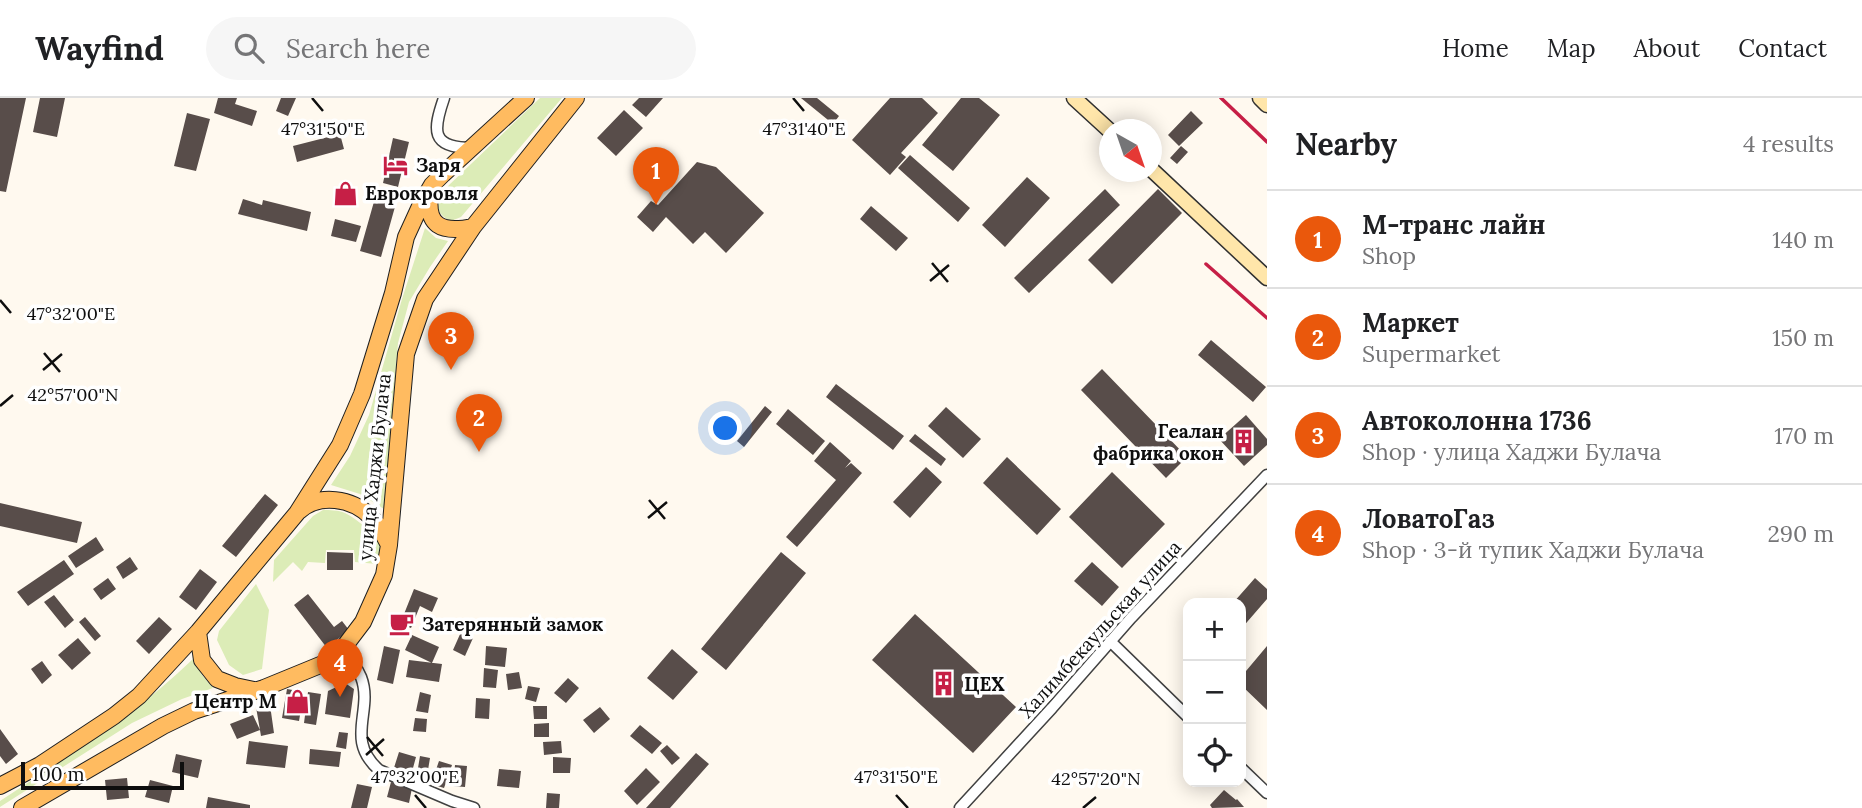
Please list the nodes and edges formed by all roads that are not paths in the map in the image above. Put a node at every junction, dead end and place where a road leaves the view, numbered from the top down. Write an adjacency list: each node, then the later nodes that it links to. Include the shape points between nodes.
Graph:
1 (444, 98): 10 (street, via 436,132 456,148)
2 (576, 98): 14 (main road, улица Хаджи Булача)
3 (1074, 98): 9 (main road)
4 (1084, 98): 8 (main road)
5 (1260, 98): 7 (main road)
6 (524, 99): 10 (main road, улица Хаджи Булача)
7 (1267, 105)
8 (1106, 119)
9 (1099, 121)
10 (472, 148): 13 (main road, улица Хаджи Булача)
11 (1162, 169): 15 (main road)
12 (1162, 179): 16 (main road)
13 (432, 185): 14 (main road, via 428,205 439,226 447,230); 18 (main road, улица Хаджи Булача, via 406,237 362,394 340,444)
14 (473, 227): 19 (main road, улица Хаджи Булача, via 425,299 406,354)
15 (1267, 267)
16 (1267, 278)
17 (1267, 475): 21 (street, Халимбекаульская улица)
18 (297, 513): 19 (main road, via 319,500 341,502 370,516); 20 (main road, улица Хаджи Булача)
19 (389, 545): 22 (main road, улица Хаджи Булача, via 379,589 363,622)
20 (198, 632): 23 (main road, via 202,660 217,679); 26 (main road, улица Хаджи Булача, via 139,696 114,716 40,765)
21 (1110, 641): 24 (street); 31 (street, Халимбекаульская улица)
22 (341, 651): 23 (main road, улица Хаджи Булача, via 321,665); 30 (street, via 362,678 361,738 372,764)
23 (254, 690): 28 (main road, улица Хаджи Булача, via 163,726)
24 (1183, 712)
25 (1246, 773): 27 (street)
26 (1, 783)
27 (1267, 793)
28 (46, 802): 29 (main road, улица Хаджи Булача)
29 (22, 808)
30 (474, 808)
31 (960, 808)

